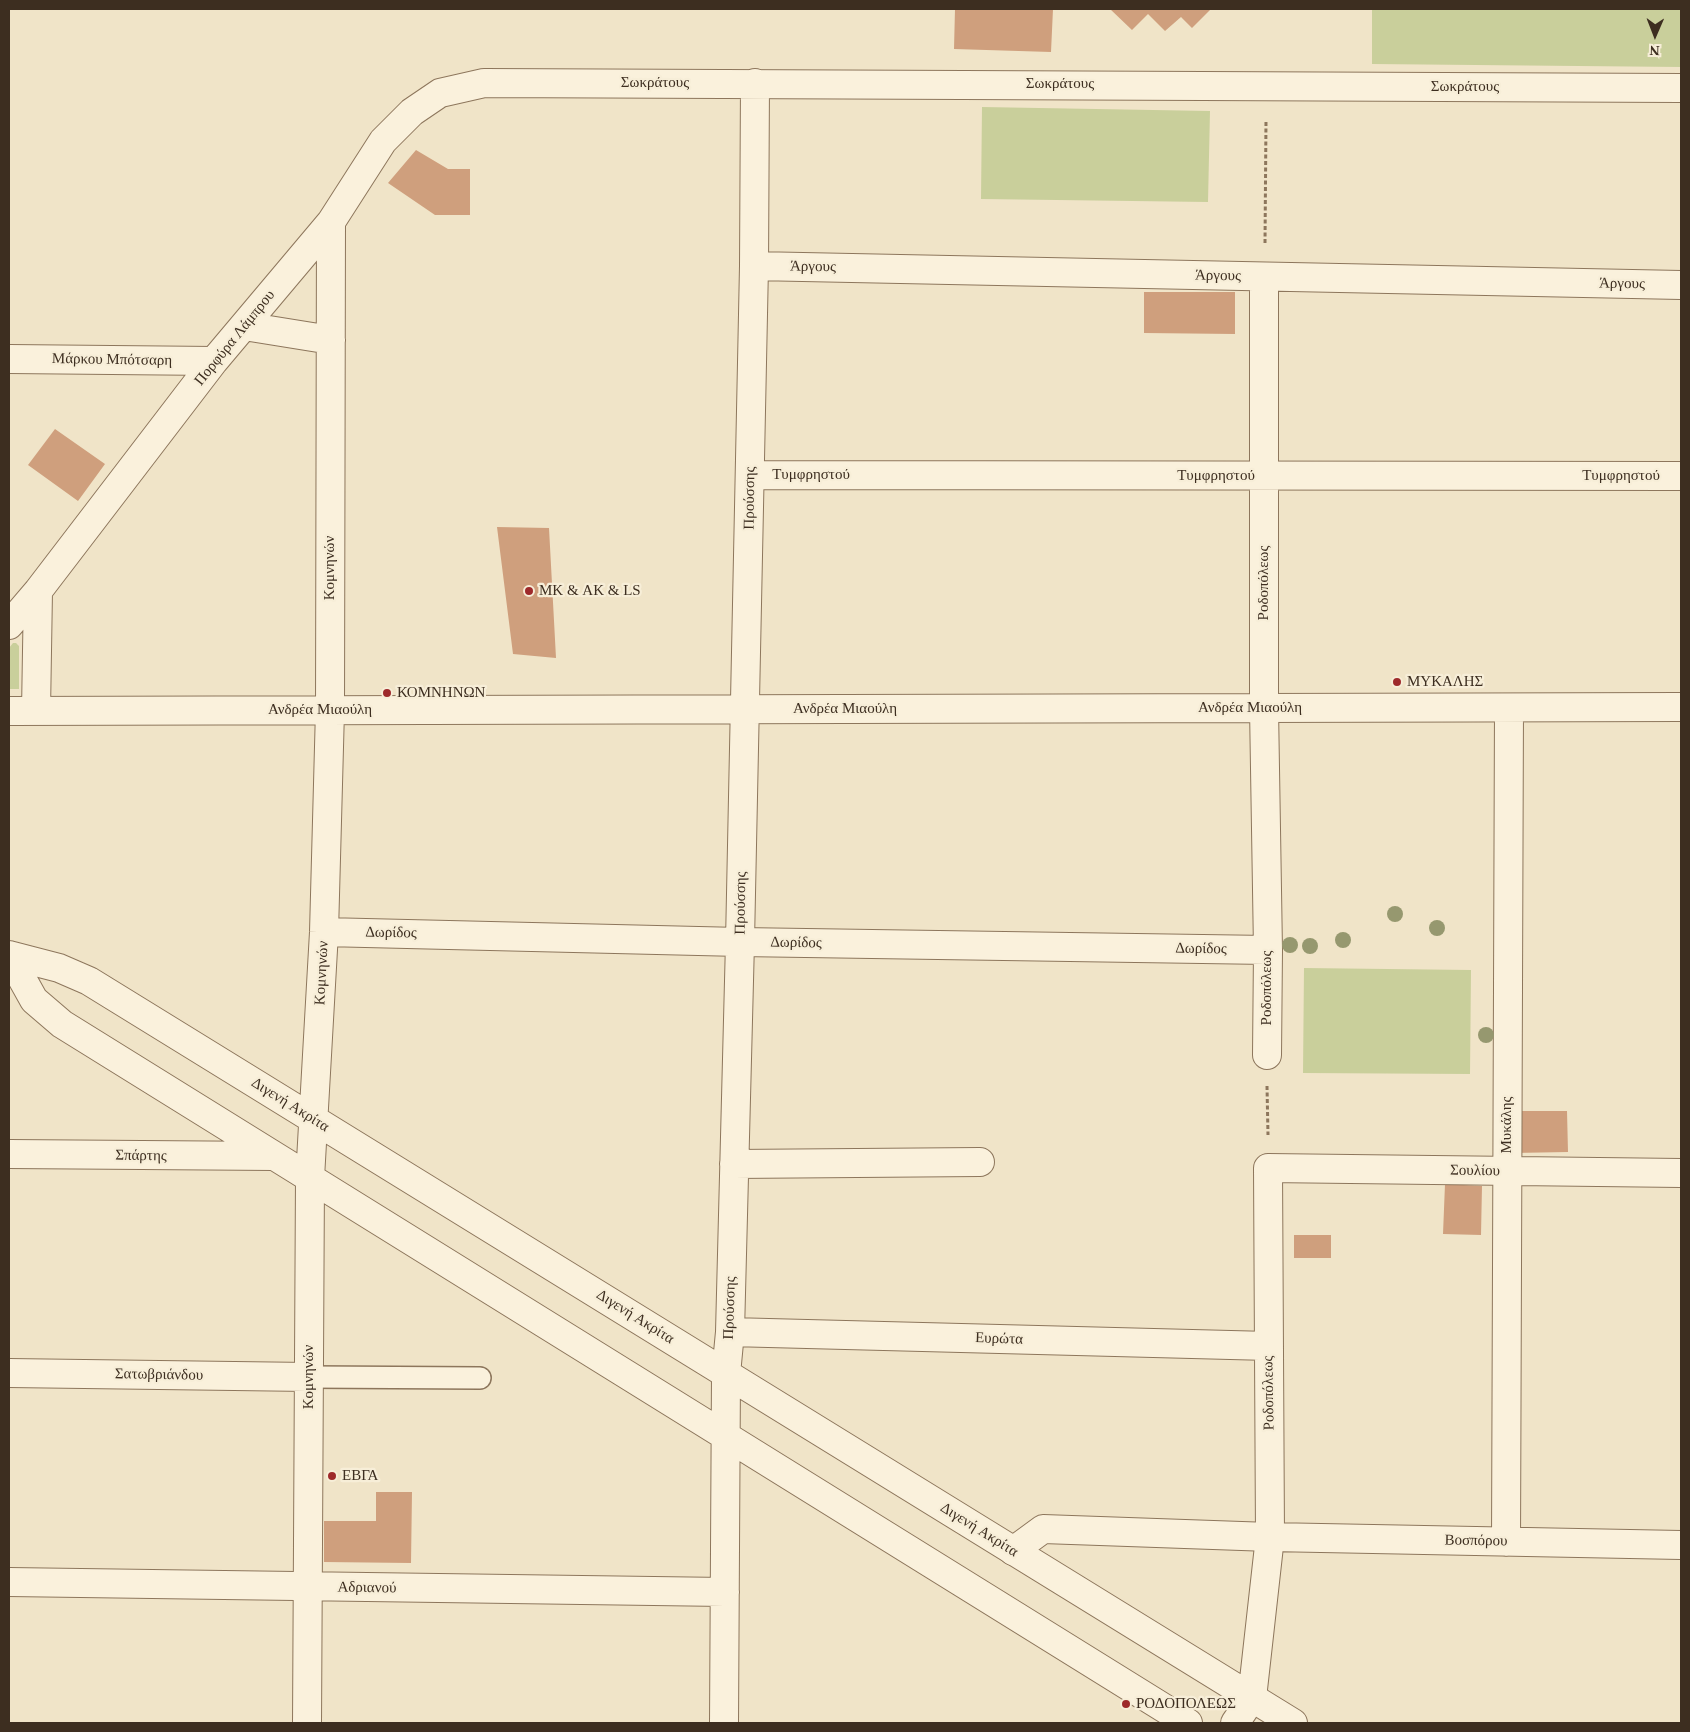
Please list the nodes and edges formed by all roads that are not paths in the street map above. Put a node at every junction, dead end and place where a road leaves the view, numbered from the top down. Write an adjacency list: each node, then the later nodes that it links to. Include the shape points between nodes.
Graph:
1 (755, 83): 2 (street, Σωκράτους); 3 (street, Σωκράτους, via 484,83); 5 (street, Προύσσης)
2 (1681, 88)
3 (440, 93): 4 (street, Πορφύρα Λάμπρου, via 412,112 383,141)
4 (331, 222): 8 (street, Πορφύρα Λάμπρου); 9 (street, Κομνηνών)
5 (754, 266): 6 (street, Άργους); 12 (street, Προύσσης)
6 (1264, 276): 7 (street, Άργους); 13 (street, Ροδοπόλεως)
7 (1681, 285)
8 (244, 326): 9 (street); 11 (street, Πορφύρα Λάμπρου)
9 (331, 340): 21 (street, Κομνηνών)
10 (9, 359): 11 (street, Μάρκου Μπότσαρη)
11 (214, 361): 15 (street, Πορφύρα Λάμπρου)
12 (750, 475): 13 (street, Τυμφρηστού); 20 (street, Προύσσης)
13 (1265, 476): 14 (street, Τυμφρηστού); 18 (street, Ροδοπόλεως)
14 (1681, 476)
15 (38, 591): 16 (street, Πορφύρα Λάμπρου); 23 (street)
16 (9, 625)
17 (1681, 707): 19 (street, Ανδρέα Μιαούλη)
18 (1264, 708): 19 (street, Ανδρέα Μιαούλη); 20 (street, Ανδρέα Μιαούλη); 26 (street, Ροδοπόλεως)
19 (1508, 708): 35 (street, Μυκάλης)
20 (745, 709): 21 (street, Ανδρέα Μιαούλη); 25 (street, Προύσσης)
21 (330, 710): 23 (street, Ανδρέα Μιαούλη); 24 (street, Κομνηνών)
22 (9, 711): 23 (street, Ανδρέα Μιαούλη)
23 (36, 711)
24 (324, 932): 25 (street, Δωρίδος); 29 (street, Κομνηνών)
25 (740, 942): 26 (street, Δωρίδος); 33 (street, Προύσσης)
26 (1268, 950): 28 (street, Ροδοπόλεως)
27 (9, 955): 29 (street, Διγενή Ακρίτα, via 58,968 89,981); 31 (street, Διγενή Ακρίτα, via 34,1000 62,1024)
28 (1267, 1055)
29 (314, 1120): 37 (street, Κομνηνών); 41 (street, Διγενή Ακρίτα)
30 (9, 1154): 31 (street, Σπάρτης)
31 (274, 1156): 37 (street, Διγενή Ακρίτα)
32 (980, 1162): 33 (street)
33 (734, 1164): 38 (street, Προύσσης)
34 (1268, 1168): 35 (street, Σουλίου); 39 (street, Ροδοπόλεως)
35 (1507, 1171): 36 (street, Σουλίου); 46 (street, Μυκάλης)
36 (1681, 1173)
37 (310, 1178): 42 (street, Κομνηνών); 44 (street, Διγενή Ακρίτα)
38 (730, 1332): 39 (street, Ευρώτα); 41 (street, Προύσσης)
39 (1269, 1346): 45 (street, Ροδοπόλεως)
40 (9, 1373): 42 (street, Σατωβριάνδου)
41 (726, 1374): 44 (street, Προύσσης); 48 (street, Διγενή Ακρίτα)
42 (309, 1377): 43 (lane); 50 (street, Κομνηνών)
43 (480, 1378)
44 (726, 1437): 51 (street, Προύσσης); 55 (street, Διγενή Ακρίτα)
45 (1270, 1537): 46 (street, Βοσπόρου); 48 (street, Βοσπόρου, via 1043,1529); 52 (street, Ροδοπόλεως)
46 (1506, 1542): 47 (street, Βοσπόρου)
47 (1681, 1545)
48 (1013, 1551): 52 (street, Διγενή Ακρίτα)
49 (9, 1582): 50 (street, Αδριανού)
50 (307, 1587): 51 (street, Αδριανού); 53 (street, Κομνηνών)
51 (725, 1592): 54 (street, Προύσσης)
52 (1252, 1698): 56 (street); 57 (street, Διγενή Ακρίτα)
53 (307, 1723)
54 (724, 1723)
55 (1188, 1723)
56 (1235, 1723)
57 (1293, 1723)

